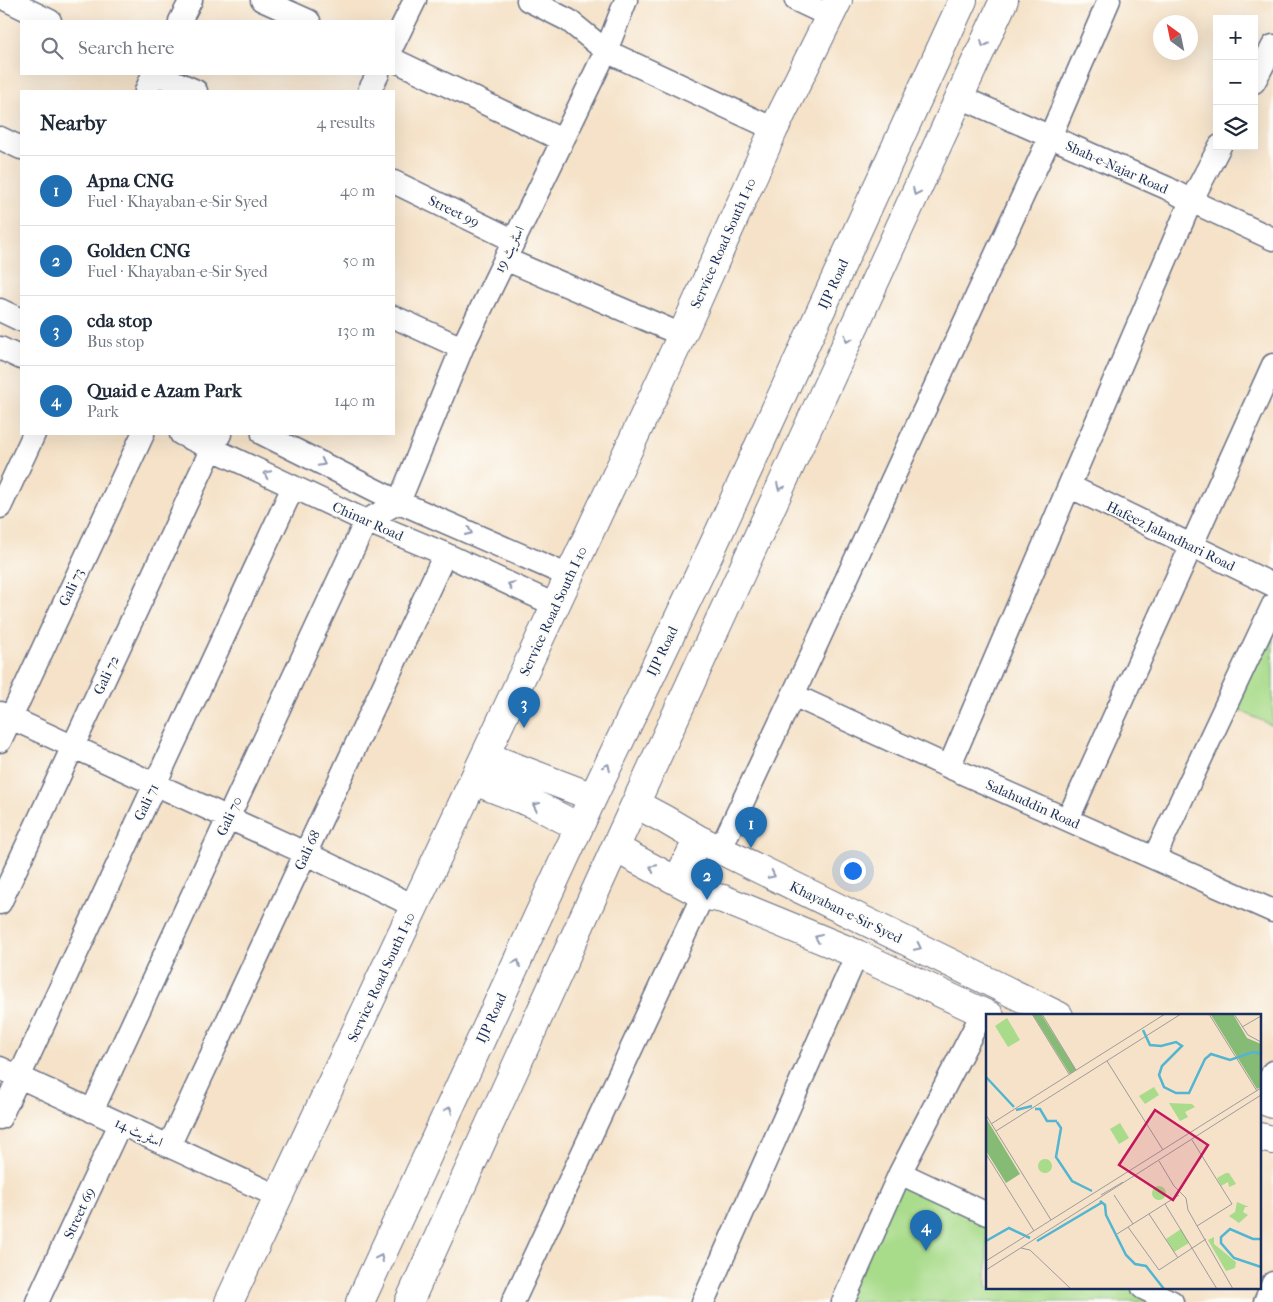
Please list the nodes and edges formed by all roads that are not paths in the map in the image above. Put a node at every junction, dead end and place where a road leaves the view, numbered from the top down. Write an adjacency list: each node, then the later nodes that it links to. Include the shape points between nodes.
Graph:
1 (7, 0): 12 (street)
2 (191, 0): 13 (street)
3 (262, 0): 14 (street)
4 (415, 0): 15 (street)
5 (528, 0): 17 (street, via 568,20)
6 (626, 0): 17 (street, اسٹریٹ 19)
7 (796, 0): 11 (street)
8 (963, 0): 69 (main road, IJP Road, one-way to 8, via 716,539)
9 (1004, 0): 26 (main road, one-way to 26)
10 (1109, 0): 28 (street)
11 (834, 8): 27 (main road, Service Road South I-10)
12 (48, 20)
13 (181, 20)
14 (307, 20)
15 (395, 41)
16 (1273, 46): 19 (street)
17 (606, 51): 27 (street); 30 (street, اسٹریٹ 19)
18 (395, 60): 30 (street)
19 (1258, 74)
20 (154, 75): 23 (street)
21 (157, 75): 24 (street)
22 (377, 75): 25 (street)
23 (147, 90)
24 (194, 90)
25 (370, 90)
26 (960, 97): 28 (street, Shah-e-Najar Road); 70 (main road, one-way to 70)
27 (774, 129): 40 (main road, Service Road South I-10)
28 (1050, 137): 34 (street, Shah-e-Najar Road); 61 (street)
29 (0, 138): 31 (street)
30 (562, 140): 36 (street, اسٹریٹ 19)
31 (20, 148)
32 (1218, 150): 34 (street)
33 (395, 183): 36 (street, Street 99)
34 (1191, 201): 35 (street, Shah-e-Najar Road); 50 (street)
35 (1273, 239)
36 (509, 249): 40 (street, Street 99); 42 (street, اسٹریٹ 19)
37 (0, 310): 39 (street)
38 (395, 317): 42 (street)
39 (20, 320)
40 (682, 335): 57 (main road, Service Road South I-10)
41 (0, 348): 43 (street)
42 (462, 348): 52 (street, اسٹریٹ 19)
43 (20, 358)
44 (1273, 365): 55 (street)
45 (34, 435): 53 (street)
46 (143, 435): 62 (street, Gali 73)
47 (186, 435): 49 (street, Chinar Road)
48 (265, 435): 52 (street, one-way to 52)
49 (216, 441): 51 (street, Chinar Road, one-way to 49); 64 (street, Gali 72)
50 (1069, 486): 55 (street, Hafeez Jalandhari Road); 66 (street)
51 (293, 487): 54 (street, Chinar Road); 68 (street, Gali 71)
52 (399, 502): 54 (street); 57 (street, one-way to 57)
53 (0, 507)
54 (366, 521): 56 (street, Chinar Road); 71 (street, Gali 70)
55 (1192, 546): 58 (street, Hafeez Jalandhari Road); 72 (street)
56 (445, 554): 59 (street, Chinar Road, one-way to 56); 76 (street, Gali 68)
57 (569, 576): 59 (main road, Service Road South I-10)
58 (1273, 585)
59 (555, 605): 65 (main road, Service Road South I-10)
60 (1273, 605): 77 (street)
61 (793, 695): 66 (street, Salahuddin Road); 75 (street)
62 (5, 715): 63 (street, Gali 73); 64 (street)
63 (0, 741)
64 (73, 746): 68 (street); 80 (street, Gali 72)
65 (486, 756): 67 (main road, Service Road South I-10); 69 (main road)
66 (949, 766): 72 (street, Salahuddin Road)
67 (474, 781): 73 (main road, one-way to 67, via 536,805); 81 (main road, Service Road South I-10)
68 (155, 784): 71 (street); 87 (street, Gali 71)
69 (593, 796): 73 (main road, IJP Road)
70 (636, 804): 74 (main road); 75 (main road, Khayaban-e-Sir Syed)
71 (228, 818): 76 (street); 89 (street, Gali 70)
72 (1068, 819): 77 (street, Salahuddin Road)
73 (580, 827): 101 (main road, IJP Road, one-way to 73)
74 (615, 848): 78 (main road, one-way to 74); 102 (main road)
75 (719, 850): 78 (main road); 79 (main road); 85 (main road, Khayaban-e-Sir Syed, one-way to 85)
76 (305, 853): 81 (street); 94 (street, Gali 68)
77 (1154, 858): 82 (street, Salahuddin Road)
78 (677, 881): 79 (main road)
79 (713, 897): 83 (main road, one-way to 79); 103 (street)
80 (0, 903)
81 (414, 906): 96 (main road, Service Road South I-10)
82 (1273, 911)
83 (857, 954): 84 (main road); 104 (street)
84 (986, 1014): 95 (street)
85 (1055, 1014)
86 (1273, 1072): 88 (street)
87 (9, 1073): 89 (street, اسٹریٹ 14); 90 (street, Gali 71)
88 (1264, 1101)
89 (92, 1111): 91 (street, اسٹریٹ 14)
90 (0, 1118)
91 (120, 1124): 94 (street, اسٹریٹ 14); 99 (street, Street 69)
92 (1260, 1137): 93 (main road)
93 (1273, 1140)
94 (169, 1146): 96 (street, اسٹریٹ 14)
95 (900, 1173): 97 (street); 105 (street)
96 (277, 1196): 100 (main road, Service Road South I-10)
97 (986, 1214)
98 (1273, 1283): 106 (street)
99 (37, 1302)
100 (229, 1302)
101 (360, 1302)
102 (409, 1302)
103 (513, 1302)
104 (703, 1302)
105 (843, 1302)
106 (1265, 1302)

